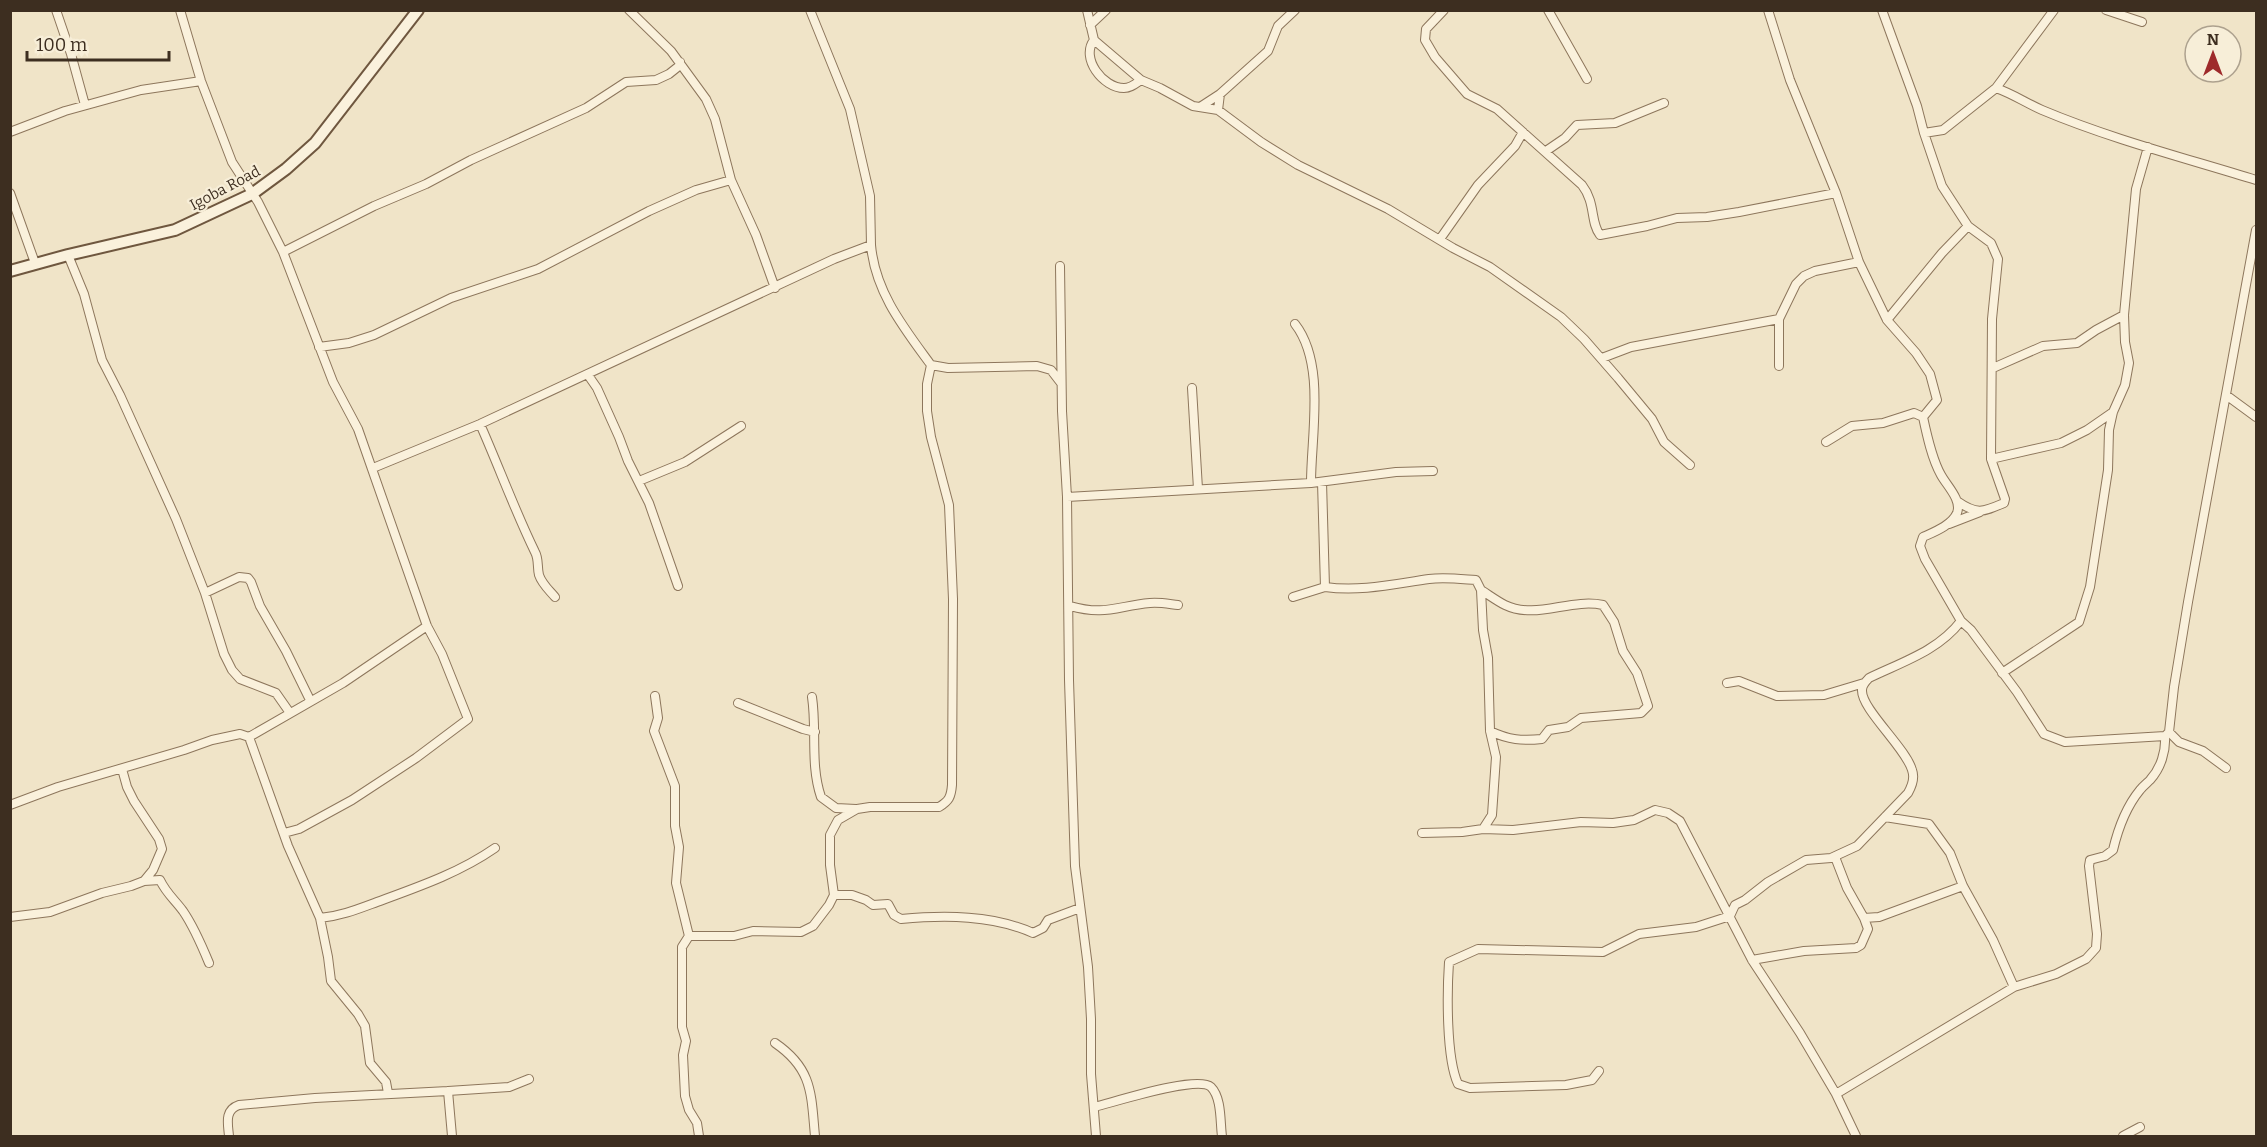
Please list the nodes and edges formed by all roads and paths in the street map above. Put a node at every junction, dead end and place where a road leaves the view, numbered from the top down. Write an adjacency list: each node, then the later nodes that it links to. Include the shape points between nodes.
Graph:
1 (56, 10): 25 (street)
2 (180, 10): 21 (street)
3 (418, 10): 37 (street, Igoba Road, via 315,143)
4 (629, 10): 18 (street)
5 (810, 10): 41 (street, via 850,109 870,196)
6 (1087, 10): 16 (street)
7 (1106, 10): 16 (street)
8 (1295, 10): 23 (street, via 1278,26 1268,51)
9 (1444, 10): 29 (street, via 1426,29 1425,40 1435,57 1467,94 1497,109)
10 (1548, 10): 19 (street)
11 (1768, 10): 36 (street, via 1790,80)
12 (1882, 10): 30 (street)
13 (2054, 10): 22 (street)
14 (2106, 10): 15 (street)
15 (2142, 22)
16 (1090, 25): 17 (street)
17 (1094, 40): 20 (street); 20 (street, via 1088,55 1093,68 1105,80 1120,88)
18 (680, 62): 33 (street, via 715,119); 42 (street, via 663,78 626,82 586,108)
19 (1587, 79)
20 (1141, 80): 26 (street)
21 (201, 81): 25 (street, via 141,90); 37 (street, via 232,162)
22 (1996, 88): 30 (street, via 1943,130); 31 (street, via 2041,109)
23 (1220, 94): 26 (street); 27 (street)
24 (1664, 103): 32 (street, via 1616,123 1577,125)
25 (85, 105): 28 (street)
26 (1200, 107): 27 (street)
27 (1218, 110): 40 (street, via 1298,165)
28 (10, 132)
29 (1523, 132): 32 (street); 40 (street, via 1478,185)
30 (1924, 134): 38 (street, via 1942,186)
31 (2148, 147): 34 (street); 49 (street, via 2136,189)
32 (1546, 151): 36 (street, via 1588,194 1600,235 1677,218 1739,212)
33 (731, 180): 48 (street); 53 (street, via 696,190 649,211 538,269 451,298 374,335)
34 (2256, 180)
35 (10, 193): 45 (street)
36 (1836, 193): 44 (street)
37 (252, 194): 42 (street); 43 (street, Igoba Road, via 175,230)
38 (1968, 226): 51 (street); 57 (street, via 1991,243 1998,259)
39 (2256, 231): 61 (street)
40 (1440, 239): 54 (street, via 1490,267 1561,317)
41 (871, 245): 48 (street); 55 (street, via 873,265 888,302)
42 (283, 252): 53 (street)
43 (68, 255): 45 (street, Igoba Road); 83 (street, via 84,294 102,360 140,437)
44 (1859, 262): 50 (street, via 1804,276 1785,302); 51 (street)
45 (35, 263): 47 (street, Igoba Road)
46 (1060, 266): 59 (street)
47 (10, 271)
48 (775, 288): 58 (street)
49 (2124, 315): 57 (street, via 2078,343 2043,346); 62 (street, via 2129,363 2125,385)
50 (1779, 319): 54 (street, via 1631,347); 56 (street)
51 (1887, 320): 63 (street, via 1916,353 1935,386 1937,400)
52 (1295, 324): 74 (street, via 1308,348 1312,378 1315,420)
53 (319, 347): 70 (street)
54 (1602, 358): 69 (street, via 1652,419 1664,442)
55 (931, 365): 59 (street, via 1037,366 1051,370); 105 (street, via 927,411 949,505 953,598 951,797 939,807)
56 (1779, 366)
57 (1992, 368): 68 (street)
58 (588, 375): 65 (street); 72 (street)
59 (1061, 384): 76 (street)
60 (1192, 388): 75 (street)
61 (2226, 395): 64 (street); 100 (street)
62 (2113, 412): 68 (street, via 2061,443); 90 (street, via 2108,470 2082,616 2079,622)
63 (1923, 417): 67 (street, via 1914,413 1883,423 1852,426); 77 (street, via 1940,473)
64 (2256, 417)
65 (480, 424): 70 (street); 84 (street, via 537,555 539,575)
66 (741, 426): 72 (street, via 685,462)
67 (1826, 442)
68 (1991, 459): 78 (street, via 2005,499 2004,503)
69 (1690, 465)
70 (373, 468): 89 (street)
71 (1432, 471): 73 (street)
72 (639, 481): 80 (street)
73 (1322, 482): 74 (street); 81 (street)
74 (1311, 483): 75 (street)
75 (1198, 489): 76 (street)
76 (1067, 497): 87 (street)
77 (1957, 501): 78 (street); 79 (street, via 1956,514)
78 (1981, 512): 79 (street)
79 (1944, 526): 88 (street, via 1923,537 1920,546)
80 (678, 585)
81 (1325, 587): 82 (street, via 1348,590 1462,579 1476,580); 85 (street)
82 (1481, 590): 98 (street); 98 (street, via 1506,606 1532,611 1587,601 1603,605 1637,672 1648,706 1641,712 1581,718 1568,727 1549,730 1542,739 1505,739)
83 (205, 593): 95 (street, via 239,577 248,578); 97 (street, via 232,670 240,679 276,693)
84 (555, 597)
85 (1293, 597)
86 (1178, 605): 87 (street, via 1150,603 1088,612)
87 (1070, 606): 115 (street, via 1073,819)
88 (1961, 621): 90 (street); 92 (street, via 1953,632 1922,654)
89 (427, 626): 95 (street, via 343,683); 109 (street, via 468,719 352,800)
90 (2002, 673): 100 (street, via 2044,734 2051,738 2065,742)
91 (1727, 683): 92 (street, via 1739,681 1777,696 1824,695)
92 (1864, 683): 106 (street, via 1864,697 1913,771 1908,793)
93 (655, 696): 120 (street, via 658,718 654,731 675,786 679,847 676,883)
94 (812, 697): 99 (street)
95 (310, 700): 97 (street)
96 (738, 703): 99 (street)
97 (290, 713): 101 (street)
98 (1490, 731): 107 (street, via 1497,757 1492,815)
99 (815, 732): 105 (street, via 814,766 821,797 836,808)
100 (2167, 734): 102 (street); 123 (street, via 2160,763 2127,810 2113,850 2090,860 2096,948 2086,959 2056,974)
101 (249, 737): 103 (street, via 240,734 212,740); 109 (street)
102 (2226, 768)
103 (122, 769): 104 (street); 112 (street, via 127,787 162,849)
104 (10, 805)
105 (857, 809): 114 (street, via 838,820 830,835)
106 (1884, 817): 111 (street, via 1857,846); 113 (street, via 1929,824 1950,853)
107 (1483, 829): 108 (street); 116 (street, via 1613,823 1661,810 1680,821)
108 (1422, 832)
109 (284, 833): 118 (street)
110 (495, 848): 118 (street, via 465,868 403,894 349,913)
111 (1835, 857): 116 (street, via 1806,860 1735,905); 119 (street)
112 (144, 880): 117 (street, via 50,912); 122 (street, via 160,880 186,916)
113 (1963, 886): 119 (street, via 1879,917); 123 (street)
114 (834, 895): 115 (street, via 852,895 873,905 888,904 901,919 989,919 1033,933 1048,920); 120 (street, via 813,926 801,932)
115 (1080, 908): 130 (street, via 1088,967)
116 (1730, 916): 121 (street); 125 (street, via 1696,927 1639,934 1603,951 1478,949 1449,962 1447,994 1458,1084 1470,1088 1566,1084 1592,1080)
117 (10, 917)
118 (320, 918): 128 (street, via 331,981 358,1014 370,1063 386,1082)
119 (1864, 918): 121 (street, via 1868,929 1856,948)
120 (689, 936): 134 (street, via 682,947 682,1027 686,1041 682,1055 685,1096)
121 (1752, 960): 129 (street)
122 (209, 963)
123 (2014, 987): 129 (street)
124 (776, 1043): 135 (street, via 793,1055 805,1073)
125 (1599, 1071)
126 (529, 1079): 127 (street, via 509,1087)
127 (447, 1091): 128 (street); 133 (street)
128 (388, 1094): 132 (street, via 239,1105 227,1118)
129 (1836, 1094): 138 (street)
130 (1094, 1107): 136 (street); 137 (street, via 1184,1084 1203,1083 1215,1094)
131 (2140, 1127): 139 (street)
132 (228, 1137)
133 (452, 1137)
134 (699, 1137)
135 (815, 1137)
136 (1096, 1137)
137 (1222, 1137)
138 (1856, 1137)
139 (2123, 1137)

